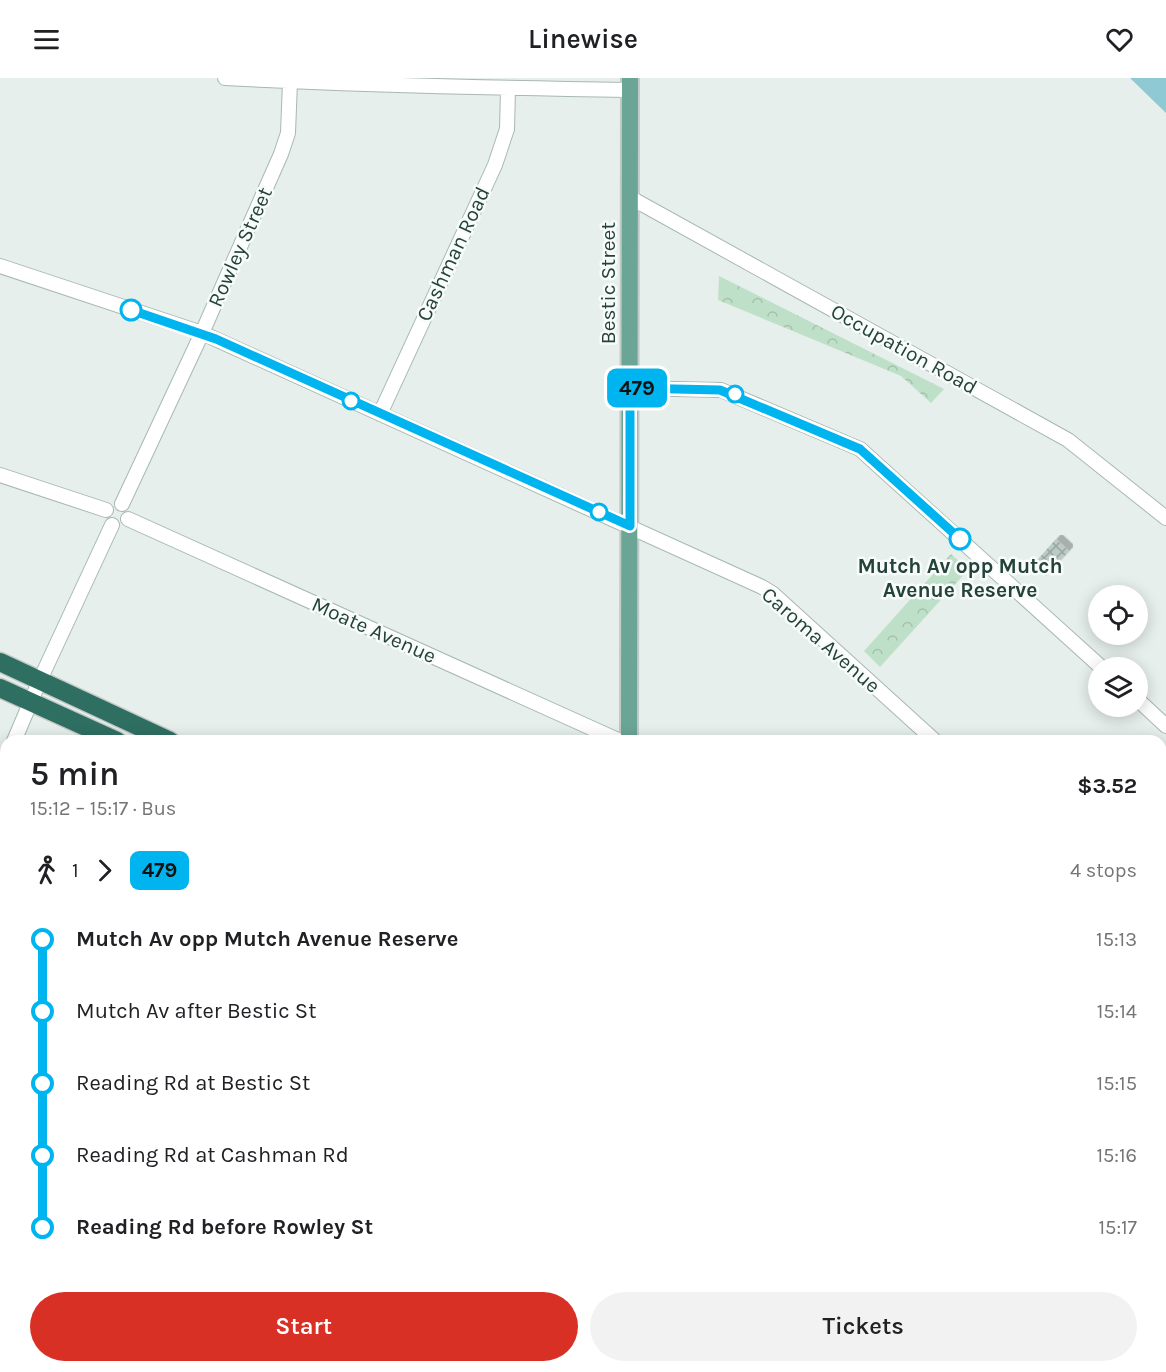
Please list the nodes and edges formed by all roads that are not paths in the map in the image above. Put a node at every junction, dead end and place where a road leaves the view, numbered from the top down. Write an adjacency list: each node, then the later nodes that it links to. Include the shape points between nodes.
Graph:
1 (225, 78): 3 (street)
2 (324, 80): 3 (street); 5 (street)
3 (290, 82): 8 (street, Rowley Street, via 288,133 281,154)
4 (630, 84): 5 (street); 6 (main road, Bestic Street)
5 (508, 89): 10 (street, Cashman Road, via 507,129 495,165)
6 (631, 198): 9 (main road, Bestic Street); 14 (street, Occupation Road, via 1068,440)
7 (0, 266): 8 (street, Caroma Avenue)
8 (202, 333): 10 (street, Caroma Avenue); 12 (street, Rowley Street)
9 (630, 388): 17 (main road, Bestic Street); 18 (street, via 720,390 860,449)
10 (380, 414): 17 (street, Caroma Avenue)
11 (0, 475): 13 (street)
12 (122, 504): 13 (street, via 111,504); 15 (street)
13 (106, 510): 16 (street, via 106,519)
14 (1166, 518)
15 (128, 519): 16 (street, via 120,526); 28 (street, Moate Avenue)
16 (112, 525): 20 (street)
17 (630, 526): 29 (main road, Bestic Street); 30 (street, Caroma Avenue, via 768,590)
18 (1090, 657)
19 (0, 662): 20 (highway)
20 (40, 680): 22 (street); 27 (highway)
21 (0, 688): 22 (highway)
22 (32, 702): 25 (street); 26 (highway)
23 (1148, 709): 24 (street)
24 (1166, 726)
25 (17, 735)
26 (104, 735)
27 (157, 735)
28 (607, 735)
29 (629, 735)
30 (928, 735)

